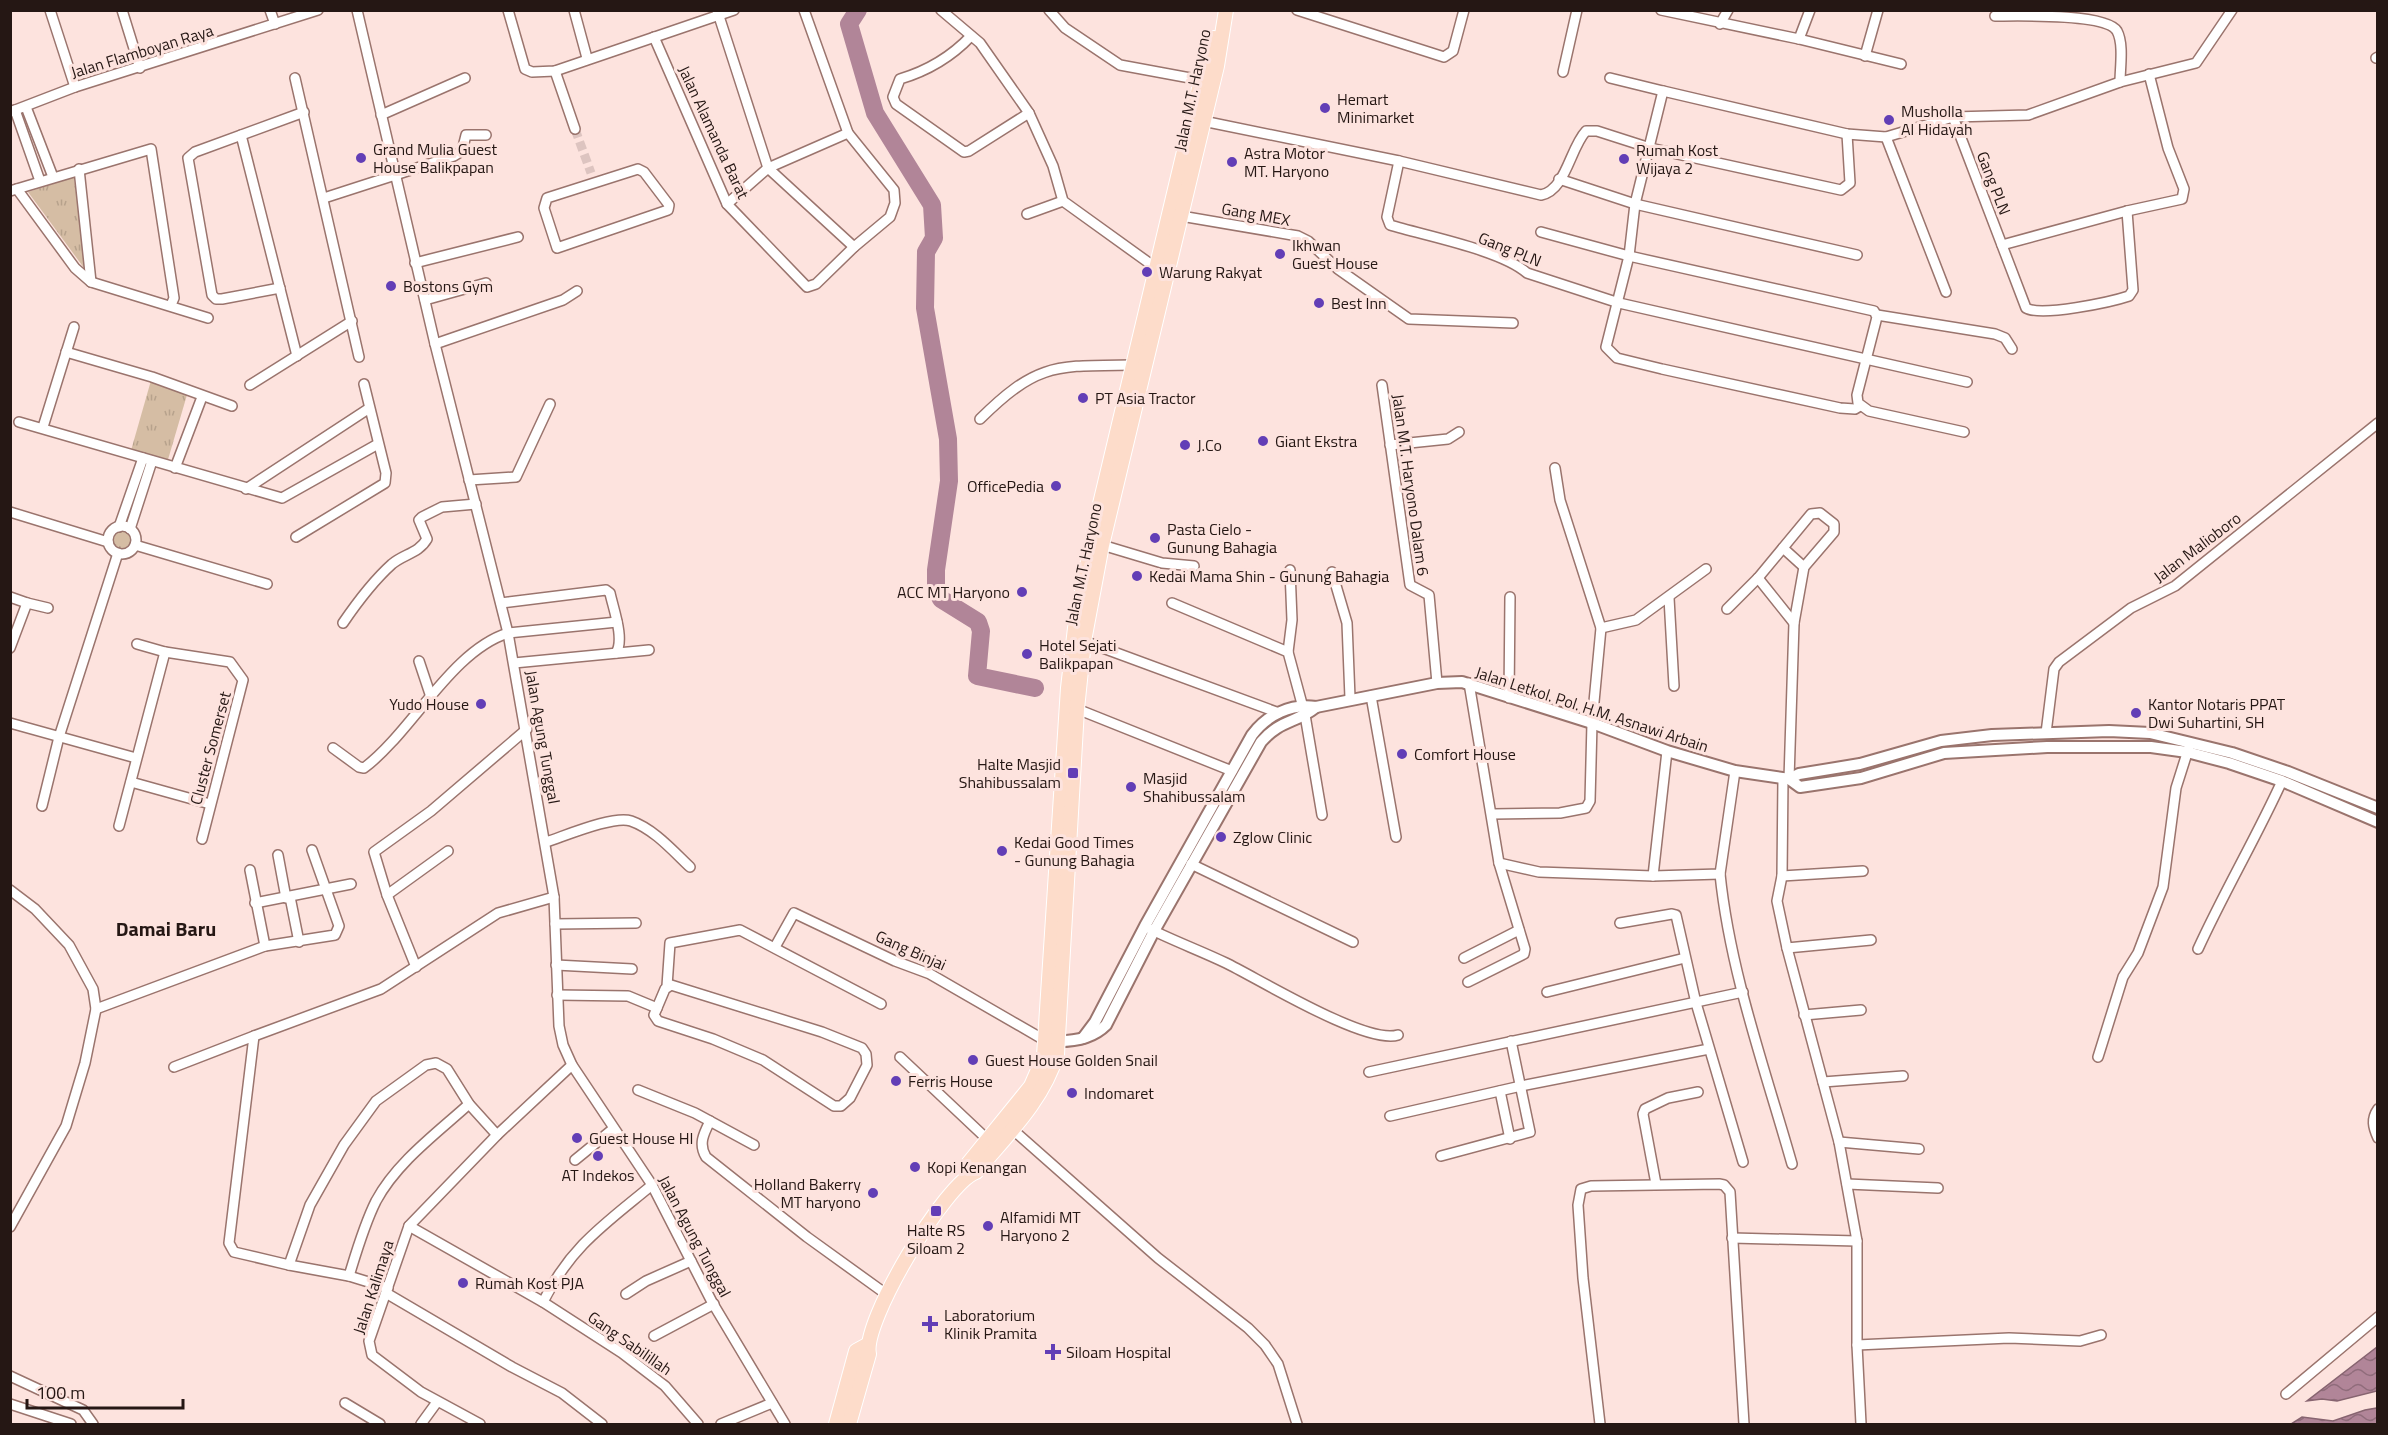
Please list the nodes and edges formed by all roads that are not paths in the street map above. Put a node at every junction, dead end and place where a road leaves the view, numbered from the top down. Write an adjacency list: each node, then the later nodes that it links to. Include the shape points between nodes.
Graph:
1 (50, 10): 40 (street)
2 (122, 10): 31 (street)
3 (270, 10): 23 (street)
4 (318, 10): 23 (street, Jalan Flamboyan Raya)
5 (357, 10): 46 (street, Jalan Agung Tunggal)
6 (508, 10): 32 (street, via 525,69)
7 (574, 10): 29 (street)
8 (734, 10): 21 (street)
9 (804, 10): 50 (street)
10 (941, 10): 25 (street)
11 (1049, 10): 38 (street, via 1065,28 1120,65)
12 (1225, 10): 38 (main road, Jalan M.T. Haryono); 48 (main road, Jalan M.T. Haryono, via 1217,66)
13 (1297, 10): 14 (street, via 1444,57 1453,51)
14 (1464, 10)
15 (1577, 10): 33 (street)
16 (1661, 10): 24 (street)
17 (1728, 10): 24 (street)
18 (1810, 10): 27 (street)
19 (1878, 10): 28 (street)
20 (2232, 10): 34 (street, via 2196,63)
21 (718, 13): 26 (street); 57 (street)
22 (1995, 16): 39 (street, via 2074,18 2110,26 2118,37)
23 (275, 24): 31 (street, Jalan Flamboyan Raya)
24 (1720, 24): 27 (street)
25 (971, 36): 45 (street); 45 (street, via 958,50 929,68 900,79 894,97 896,104 964,152)
26 (654, 37): 29 (street); 67 (street, Jalan Alamanda Barat)
27 (1799, 39): 28 (street)
28 (1865, 56): 30 (street)
29 (587, 58): 32 (street)
30 (1901, 64)
31 (140, 68): 40 (street, Jalan Flamboyan Raya)
32 (555, 71): 49 (street)
33 (1563, 72)
34 (2149, 74): 39 (street); 69 (street, via 2168,148 2184,189 2182,200)
35 (295, 78): 44 (street)
36 (465, 78): 46 (street)
37 (1610, 78): 41 (street)
38 (1201, 80): 79 (main road, Jalan M.T. Haryono)
39 (2120, 82): 47 (street, via 2028,115)
40 (75, 87): 42 (street, Jalan Flamboyan Raya)
41 (1663, 91): 51 (street); 55 (street)
42 (26, 107): 43 (street, Jalan Flamboyan Raya); 59 (street)
43 (13, 111): 63 (street)
44 (304, 112): 52 (street); 65 (street)
45 (1029, 113): 66 (street, via 1053,166)
46 (381, 115): 60 (street, Jalan Agung Tunggal)
47 (1953, 117): 54 (street); 74 (street, Gang PLN)
48 (1203, 121): 56 (street); 71 (main road, Jalan M.T. Haryono)
49 (575, 129)
50 (848, 132): 57 (street); 75 (street, via 894,190 895,203 890,217)
51 (1847, 134): 54 (street); 55 (street, via 1850,183 1841,190)
52 (241, 135): 82 (street); 82 (street, via 188,158 212,294 222,299)
53 (486, 135): 60 (street, via 468,133 459,154)
54 (1886, 137): 84 (street)
55 (1650, 148): 62 (street, via 1586,130); 68 (street)
56 (1399, 161): 62 (street, via 1541,195 1547,194); 86 (street, Gang PLN, via 1387,217 1390,225 1481,252 1527,273)
57 (768, 168): 67 (street); 75 (street)
58 (79, 169): 59 (street); 80 (street); 87 (street, via 147,148 152,150 174,298)
59 (53, 177): 63 (street)
60 (396, 177): 65 (street); 78 (street, Jalan Agung Tunggal)
61 (592, 178): 61 (street, via 641,170 670,207 558,248 544,208 546,200)
62 (1559, 179): 68 (street)
63 (40, 182): 64 (street)
64 (14, 190): 80 (street, via 75,268)
65 (324, 198): 90 (street)
66 (1063, 201): 70 (street); 79 (street)
67 (727, 204): 75 (street, Jalan Alamanda Barat, via 804,286 816,284)
68 (1635, 204): 76 (street); 77 (street)
69 (2127, 211): 74 (street); 74 (street, Gang PLN, via 2133,290 2129,296 2115,301 2051,312 2026,308)
70 (1027, 214)
71 (1181, 216): 91 (street, Gang MEX, via 1298,236 1409,319); 129 (main road, Jalan M.T. Haryono)
72 (1541, 232): 77 (street)
73 (518, 237): 78 (street)
74 (2002, 245)
75 (854, 247)
76 (1857, 255)
77 (1629, 256): 86 (street); 88 (street, via 1872,310)
78 (415, 262): 85 (street, Jalan Agung Tunggal)
79 (1156, 268): 99 (main road, Jalan M.T. Haryono)
80 (92, 282): 87 (street)
81 (486, 283): 85 (street)
82 (280, 288): 96 (street)
83 (577, 291): 93 (street, via 564,300)
84 (1946, 292)
85 (425, 300): 93 (street, Jalan Agung Tunggal)
86 (1619, 303): 98 (street); 107 (street, via 1606,347 1617,358 1840,408)
87 (171, 305): 89 (street)
88 (1877, 315): 94 (street, via 1995,334 2005,338); 98 (street)
89 (208, 318)
90 (352, 321): 96 (street); 97 (street)
91 (1514, 323)
92 (74, 327): 95 (street)
93 (435, 344): 120 (street, Jalan Agung Tunggal)
94 (2012, 349)
95 (66, 352): 104 (street, via 152,377); 112 (street)
96 (297, 356): 102 (street)
97 (360, 357)
98 (1865, 361): 100 (street); 107 (street, via 1857,395)
99 (1133, 365): 109 (street, via 1050,369 1029,377); 168 (main road, Jalan M.T. Haryono, via 1075,628)
100 (1967, 382)
101 (364, 384): 108 (street)
102 (250, 385)
103 (1383, 385): 116 (street, Jalan M.T. Haryono Dalam 6)
104 (202, 398): 106 (street); 118 (street)
105 (550, 404): 120 (street, via 516,477)
106 (232, 406)
107 (1860, 406): 114 (street)
108 (368, 409): 115 (street); 121 (street)
109 (980, 419)
110 (19, 422): 112 (street)
111 (2378, 423): 174 (street, Jalan Malioboro, via 2175,586 2131,608 2059,662 2054,669)
112 (43, 427): 117 (street)
113 (1460, 432): 116 (street, via 1448,439)
114 (1964, 432)
115 (378, 444): 121 (street, via 282,498); 126 (street, via 387,479 381,488)
116 (1390, 446): 161 (street, Jalan M.T. Haryono Dalam 6, via 1410,585 1430,598)
117 (148, 459): 118 (street); 124 (street); 125 (street)
118 (175, 468): 121 (street)
119 (1555, 468): 150 (street, via 1560,500)
120 (470, 480): 122 (street, Jalan Agung Tunggal)
121 (246, 489)
122 (476, 504): 143 (street, Jalan Agung Tunggal); 148 (street, via 442,507 422,517 419,520 426,538 424,543 395,562 365,590)
123 (10, 512): 127 (street)
124 (119, 527): 125 (street); 127 (street, via 112,530)
125 (130, 529): 128 (street)
126 (296, 537)
127 (108, 542): 131 (street)
128 (135, 545): 131 (street, via 130,551); 138 (street)
129 (1102, 545): 132 (street, via 1162,563); 152 (main road, Jalan M.T. Haryono)
130 (1783, 549): 133 (street); 133 (street, via 1811,514 1820,513 1834,524 1834,532); 137 (street)
131 (118, 553): 175 (street)
132 (1194, 566)
133 (1804, 567): 149 (street)
134 (1706, 569): 141 (street)
135 (1290, 570): 158 (street, via 1292,620)
136 (1332, 572): 166 (street, via 1347,623)
137 (1758, 578): 146 (street); 149 (street)
138 (267, 584)
139 (10, 597): 142 (street)
140 (1510, 597): 167 (street)
141 (1668, 598): 150 (street, via 1636,620); 163 (street)
142 (27, 603): 145 (street); 154 (street)
143 (501, 603): 147 (street, via 606,590); 151 (street, Jalan Agung Tunggal)
144 (1172, 603): 158 (street)
145 (48, 608)
146 (1727, 609)
147 (617, 622): 151 (street); 157 (street)
148 (343, 623)
149 (1794, 623): 182 (street)
150 (1601, 628): 172 (street)
151 (508, 633): 160 (street, Jalan Agung Tunggal); 165 (street, via 480,647)
152 (1084, 641): 168 (main road, Jalan M.T. Haryono); 170 (street)
153 (137, 644): 156 (street, Cluster Somerset)
154 (10, 648)
155 (649, 650): 157 (street)
156 (165, 652): 179 (street); 185 (street, Cluster Somerset, via 230,662 243,680)
157 (616, 653): 160 (street)
158 (1288, 656): 169 (street)
159 (419, 662): 165 (street)
160 (514, 663): 173 (street, Jalan Agung Tunggal)
161 (1437, 683): 162 (street, Jalan Letkol. Pol. H.M. Asnawi Arbain); 164 (street, Jalan Letkol. Pol. H.M. Asnawi Arbain)
162 (1469, 684): 167 (street, Jalan Letkol. Pol. H.M. Asnawi Arbain); 188 (street)
163 (1674, 686)
164 (1371, 696): 166 (street, Jalan Letkol. Pol. H.M. Asnawi Arbain); 192 (street)
165 (431, 697): 177 (street, via 364,768)
166 (1350, 698): 169 (street, Jalan Letkol. Pol. H.M. Asnawi Arbain)
167 (1509, 698): 172 (street, Jalan Letkol. Pol. H.M. Asnawi Arbain)
168 (1074, 701): 181 (street); 243 (main road, Jalan M.T. Haryono)
169 (1303, 710): 170 (street, Jalan Letkol. Pol. H.M. Asnawi Arbain); 181 (street, Jalan Letkol. Pol. H.M. Asnawi Arbain, via 1276,726); 189 (street)
170 (1279, 713): 181 (street, Jalan Letkol. Pol. H.M. Asnawi Arbain, via 1261,723)
171 (10, 723): 175 (street)
172 (1592, 723): 178 (street, Jalan Letkol. Pol. H.M. Asnawi Arbain); 188 (street, via 1589,805 1581,811 1560,813)
173 (527, 729): 194 (street, Jalan Agung Tunggal); 209 (street, via 431,811 374,852)
174 (2046, 734): 176 (street, Jalan Letkol. Pol. H.M. Asnawi Arbain, via 2150,733); 182 (street, Jalan Letkol. Pol. H.M. Asnawi Arbain, via 1941,741 1860,764)
175 (58, 737): 179 (street); 186 (street)
176 (2189, 747): 182 (street, Jalan Letkol. Pol. H.M. Asnawi Arbain, via 2102,746 1944,753 1830,784 1800,787); 183 (street, Jalan Letkol. Pol. H.M. Asnawi Arbain); 187 (street, Jalan Letkol. Pol. H.M. Asnawi Arbain, via 2288,772); 247 (street, via 2176,788 2163,887 2138,953 2123,978)
177 (333, 748)
178 (1666, 751): 180 (street, Jalan Letkol. Pol. H.M. Asnawi Arbain); 204 (street)
179 (136, 758): 184 (street)
180 (1735, 771): 182 (street, Jalan Letkol. Pol. H.M. Asnawi Arbain); 203 (street)
181 (1237, 773): 199 (street, Jalan Letkol. Pol. H.M. Asnawi Arbain); 216 (street, Jalan Letkol. Pol. H.M. Asnawi Arbain)
182 (1786, 779): 205 (street)
183 (2282, 781): 190 (street, Jalan Letkol. Pol. H.M. Asnawi Arbain); 224 (street)
184 (130, 782): 185 (street); 191 (street)
185 (210, 804): 193 (street, Cluster Somerset)
186 (42, 806)
187 (2378, 808)
188 (1493, 814): 198 (street)
189 (1322, 815)
190 (2378, 822)
191 (119, 826)
192 (1396, 837)
193 (202, 839)
194 (546, 842): 200 (street, via 627,820 658,837); 211 (street, Jalan Agung Tunggal)
195 (312, 850): 207 (street)
196 (448, 851): 209 (street)
197 (278, 855): 210 (street)
198 (1499, 863): 204 (street, via 1539,872); 217 (street)
199 (1191, 864): 216 (street, Jalan Letkol. Pol. H.M. Asnawi Arbain); 220 (street)
200 (690, 867)
201 (249, 870): 212 (street)
202 (1863, 871): 205 (street)
203 (1720, 874): 204 (street); 233 (street)
204 (1653, 876)
205 (1782, 876): 223 (street, via 1777,901)
206 (351, 884): 207 (street)
207 (327, 889): 210 (street); 219 (street, via 339,926 337,932 331,937)
208 (10, 890): 238 (street, via 35,909 69,945 93,989)
209 (387, 895): 228 (street)
210 (288, 897): 212 (street); 219 (street)
211 (554, 897): 215 (street, Jalan Agung Tunggal); 228 (street, via 498,914)
212 (255, 903): 221 (street)
213 (636, 923): 215 (street)
214 (1620, 923): 226 (street, via 1674,914)
215 (555, 924): 227 (street, Jalan Agung Tunggal)
216 (1149, 929): 241 (street, via 1226,963 1299,1003 1380,1037); 243 (street, Jalan Letkol. Pol. H.M. Asnawi Arbain, via 1083,1038)
217 (1519, 930): 225 (street); 230 (street, via 1524,954)
218 (1871, 940): 223 (street)
219 (299, 942): 221 (street)
220 (1353, 942)
221 (265, 946): 238 (street)
222 (776, 947): 231 (street, via 740,930 675,941 668,947); 236 (street); 243 (street, Gang Binjai, via 794,913 930,974)
223 (1786, 948): 240 (street)
224 (2198, 949)
225 (1464, 958)
226 (1685, 958): 232 (street); 235 (street)
227 (556, 965): 229 (street); 234 (street, Jalan Agung Tunggal)
228 (416, 967): 242 (street, via 381,989)
229 (632, 969)
230 (1468, 982)
231 (667, 986): 237 (street); 237 (street, via 822,1032 862,1048 867,1065 850,1098 841,1106 834,1106 763,1060 658,1022 654,1018)
232 (1547, 992)
233 (1743, 992): 235 (street); 273 (street)
234 (557, 995): 237 (street, via 628,996); 248 (street, Jalan Agung Tunggal, via 563,1045)
235 (1696, 1003): 244 (street); 245 (street)
236 (880, 1004)
237 (657, 1008)
238 (96, 1009): 280 (street, via 66,1126)
239 (1861, 1010): 240 (street)
240 (1804, 1015): 252 (street)
241 (1398, 1035)
242 (254, 1036): 249 (street); 284 (street, via 229,1243 238,1254)
243 (1052, 1041): 262 (main road, Jalan M.T. Haryono, via 1052,1071 1044,1088); 266 (main road, Jalan M.T. Haryono, via 1031,1086)
244 (1511, 1041): 250 (street); 253 (street)
245 (1709, 1050): 253 (street); 272 (street)
246 (900, 1057): 266 (street)
247 (2098, 1057)
248 (572, 1065): 261 (street, Jalan Agung Tunggal); 263 (street, Jalan Kalimaya)
249 (174, 1067)
250 (1369, 1072)
251 (1903, 1076): 252 (street)
252 (1822, 1082): 267 (street)
253 (1521, 1086): 255 (street); 265 (street, via 1531,1129)
254 (638, 1090): 260 (street)
255 (1500, 1091): 259 (street); 265 (street)
256 (1698, 1092): 275 (street, via 1668,1098 1645,1109)
257 (470, 1104): 263 (street); 284 (street, via 447,1069 436,1062 376,1101 316,1192); 285 (street, via 401,1168 377,1199)
258 (2378, 1109): 264 (street, via 2373,1115)
259 (1390, 1116)
260 (710, 1121): 268 (street); 287 (street, via 702,1138 705,1157)
261 (613, 1129): 271 (street); 277 (street, Jalan Agung Tunggal)
262 (1012, 1129): 274 (main road, Jalan M.T. Haryono, via 976,1172); 314 (street, via 1158,1258 1265,1345 1278,1364)
263 (496, 1135): 279 (street, Jalan Kalimaya)
264 (2378, 1138)
265 (1510, 1139): 270 (street)
266 (988, 1140): 274 (main road, Jalan M.T. Haryono, via 967,1165)
267 (1839, 1142): 269 (street); 276 (street)
268 (754, 1145)
269 (1919, 1149)
270 (1441, 1156)
271 (575, 1160)
272 (1743, 1162)
273 (1792, 1164)
274 (967, 1175): 287 (main road, Jalan M.T. Haryono, via 935,1214)
275 (1656, 1184): 281 (street, via 1724,1185 1730,1192); 303 (street, via 1591,1186 1581,1189 1579,1194 1583,1278)
276 (1847, 1184): 278 (street); 282 (street)
277 (652, 1185): 283 (street, Jalan Agung Tunggal); 289 (street, via 583,1242 567,1260)
278 (1938, 1188)
279 (409, 1226): 286 (street, Jalan Kalimaya); 289 (street, Gang Sabilillah)
280 (10, 1227)
281 (1732, 1238): 282 (street); 315 (street)
282 (1857, 1241): 295 (street)
283 (692, 1262): 288 (street); 290 (street, Jalan Agung Tunggal)
284 (289, 1265): 285 (street)
285 (350, 1276): 286 (street)
286 (387, 1290): 299 (street, Jalan Kalimaya, via 369,1341 370,1352); 308 (street, via 562,1393)
287 (886, 1293): 294 (main road, Jalan M.T. Haryono)
288 (626, 1294)
289 (543, 1302): 309 (street, Gang Sabilillah, via 665,1386)
290 (714, 1304): 293 (street); 300 (street, Jalan Agung Tunggal)
291 (2378, 1317): 297 (street)
292 (2101, 1335): 295 (street, via 2080,1341 2009,1338)
293 (654, 1336)
294 (867, 1344): 312 (main road, Jalan M.T. Haryono, via 856,1351); 313 (main road, Jalan M.T. Haryono, via 869,1354)
295 (1857, 1345): 316 (street)
296 (10, 1376): 302 (street, via 83,1410)
297 (2286, 1395)
298 (345, 1402): 305 (street)
299 (437, 1402): 306 (street); 307 (street, Jalan Kalimaya)
300 (772, 1403): 310 (street); 311 (street, Jalan Agung Tunggal)
301 (10, 1404): 304 (street)
302 (93, 1424)
303 (1600, 1424)
304 (71, 1425)
305 (380, 1425)
306 (421, 1425)
307 (480, 1425)
308 (602, 1425)
309 (698, 1425)
310 (721, 1425)
311 (785, 1425)
312 (836, 1425)
313 (849, 1425)
314 (1297, 1425)
315 (1744, 1425)
316 (1861, 1425)

